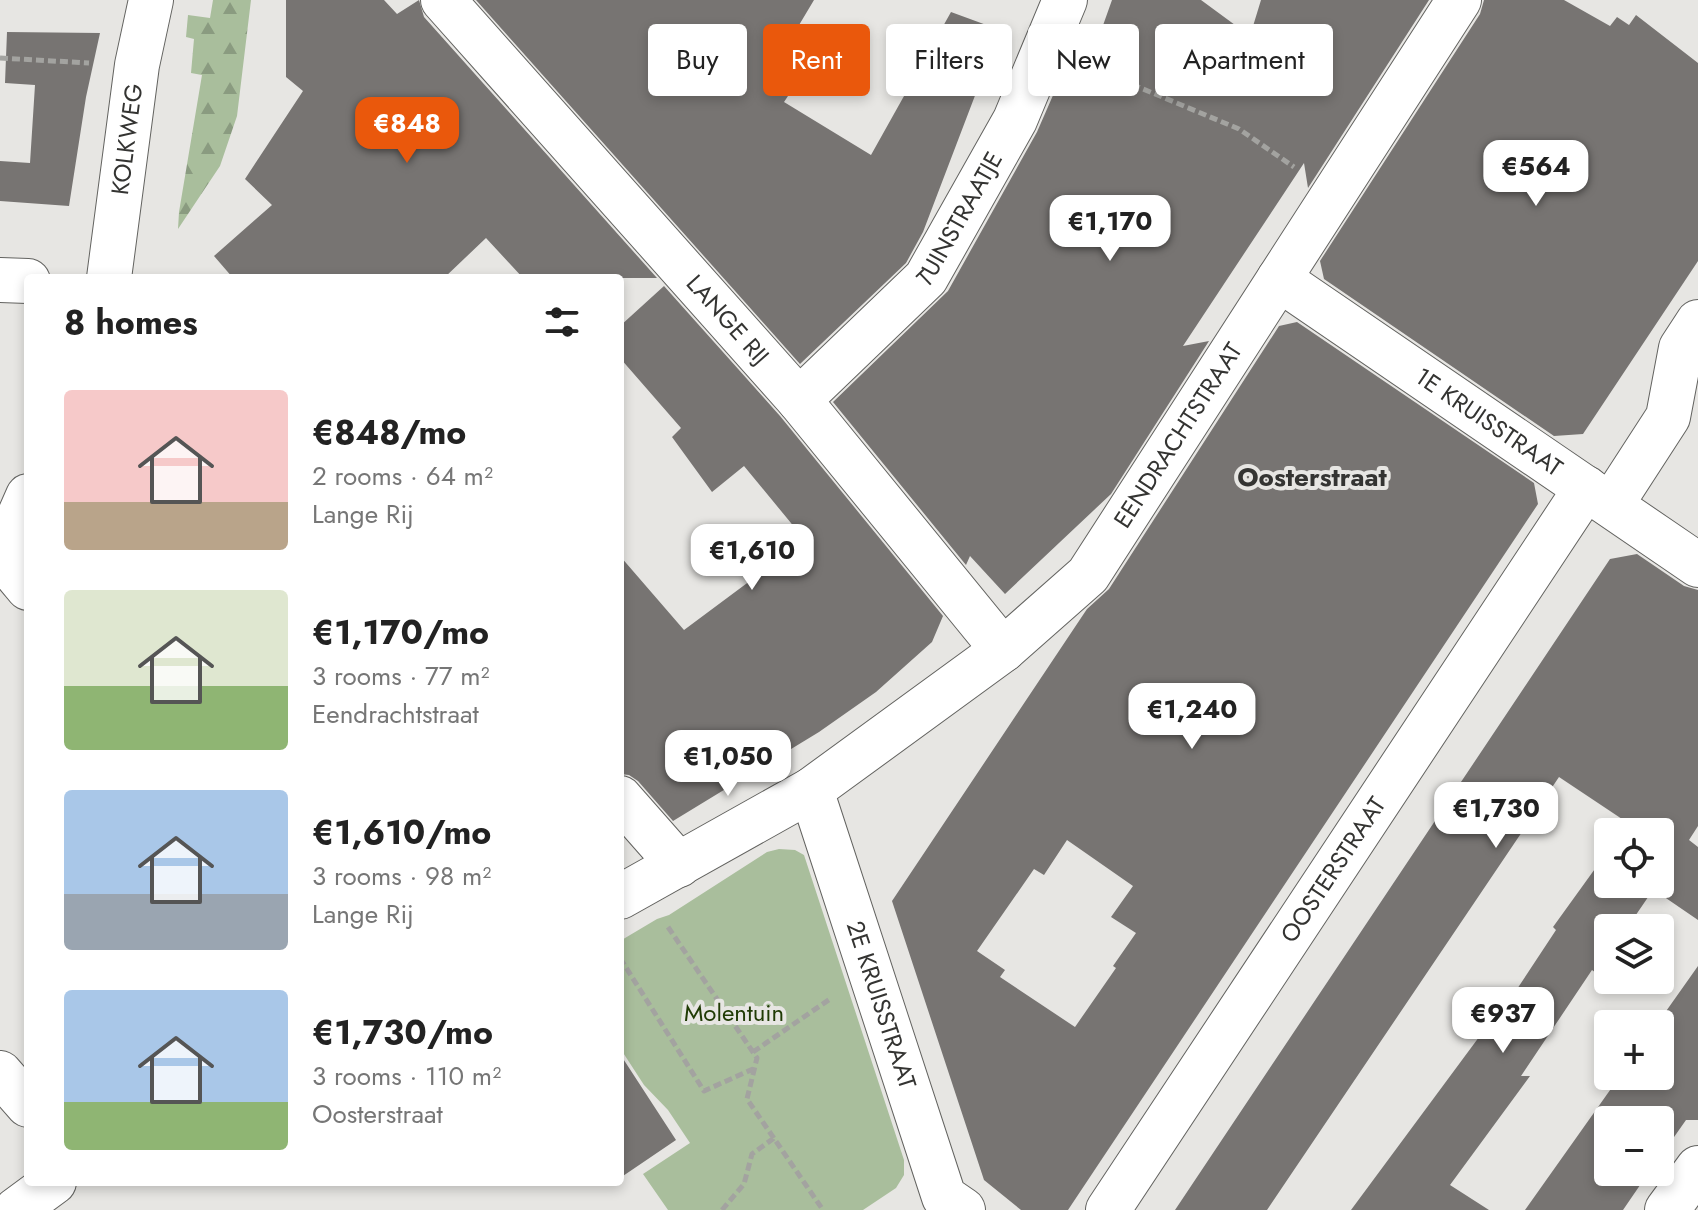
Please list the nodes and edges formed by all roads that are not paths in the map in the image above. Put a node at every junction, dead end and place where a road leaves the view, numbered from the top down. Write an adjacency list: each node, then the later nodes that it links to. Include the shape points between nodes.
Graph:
1 (151, 0): 5 (street, KOLKWEG, via 137,65)
2 (443, 0): 10 (street, LANGE RIJ)
3 (1065, 0): 10 (street, TUINSTRAATJE, via 1015,120 926,278)
4 (1459, 0): 6 (street, EENDRACHTSTRAAT)
5 (110, 274)
6 (1279, 279): 11 (street, 1E KRUISSTRAAT); 15 (street, EENDRACHTSTRAAT, via 1088,575)
7 (0, 280): 8 (street)
8 (24, 281)
9 (1698, 322): 11 (street, OOSTERSTRAAT, via 1681,348 1668,417)
10 (799, 400): 15 (street, LANGE RIJ)
11 (1599, 496): 13 (street, 1E KRUISSTRAAT); 26 (street, OOSTERSTRAAT)
12 (24, 512): 14 (street)
13 (1698, 565)
14 (10, 568)
15 (1003, 650): 16 (street, EENDRACHTSTRAAT)
16 (811, 790): 18 (street, EENDRACHTSTRAAT); 24 (street, 2E KRUISSTRAAT)
17 (624, 803): 18 (street)
18 (679, 865): 19 (street, EENDRACHTSTRAAT)
19 (630, 892)
20 (0, 1073): 21 (street)
21 (24, 1100)
22 (1698, 1168): 27 (street)
23 (49, 1186): 25 (street)
24 (943, 1206)
25 (16, 1210)
26 (1108, 1210)
27 (1667, 1210)

